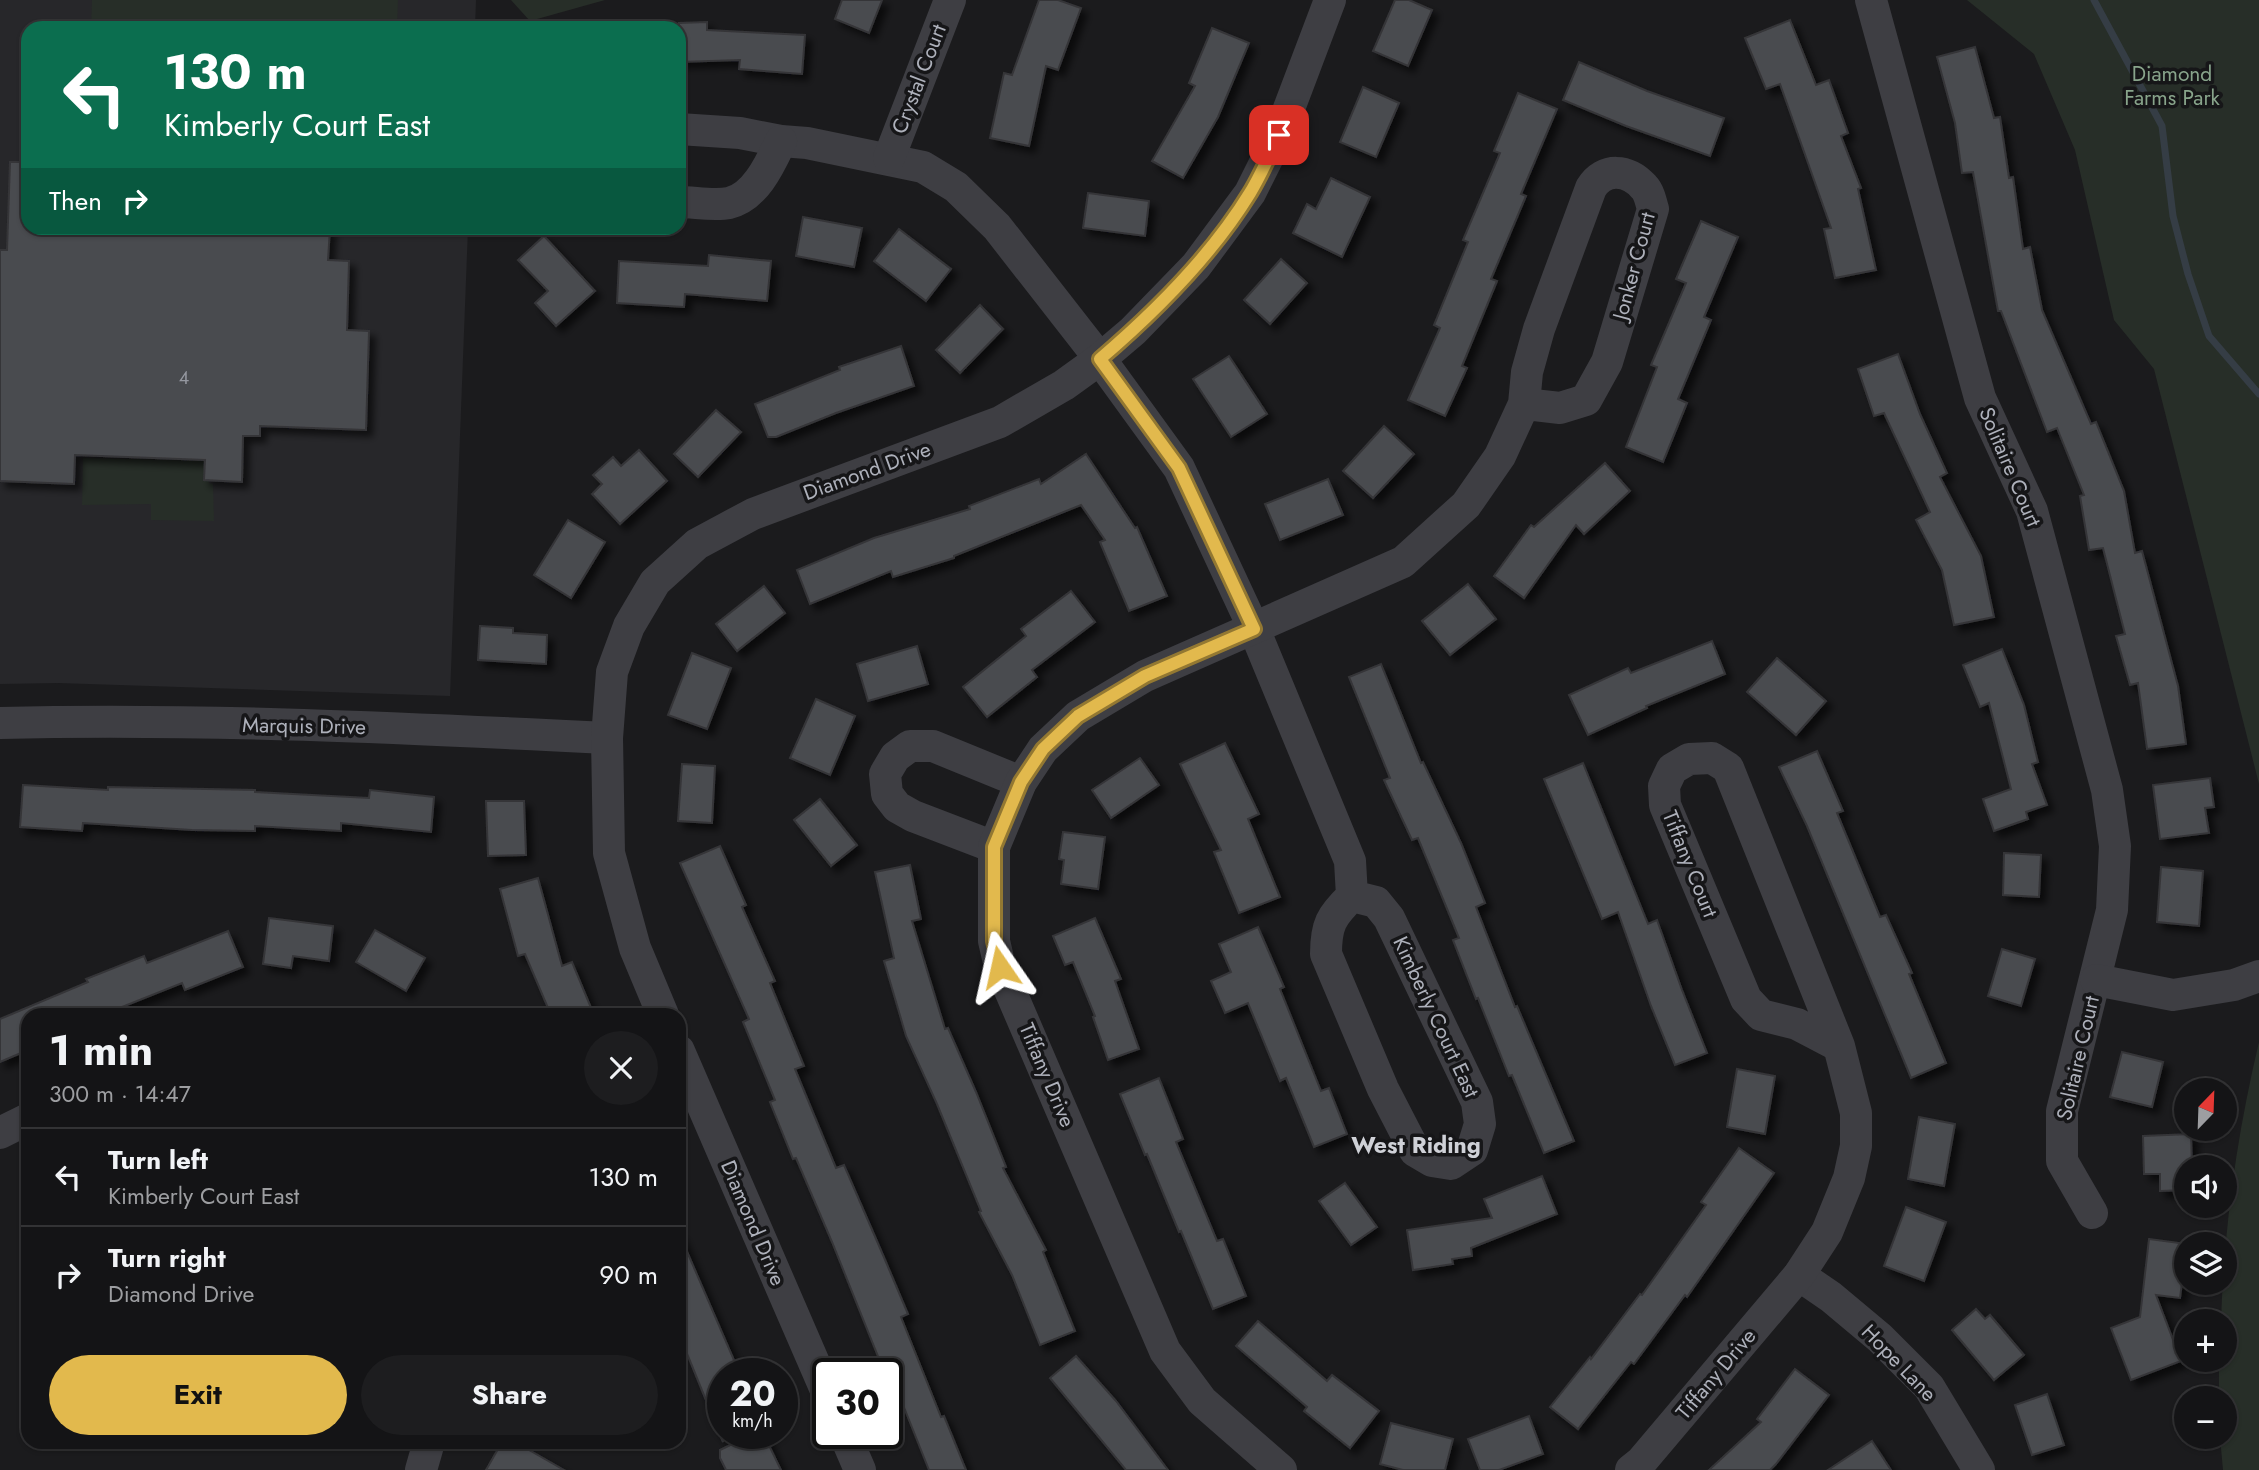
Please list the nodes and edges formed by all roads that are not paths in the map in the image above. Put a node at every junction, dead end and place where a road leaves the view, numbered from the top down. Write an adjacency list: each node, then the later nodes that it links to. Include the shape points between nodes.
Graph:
1 (950, 0): 6 (street, Crystal Court)
2 (1330, 0): 8 (street, Diamond Drive, via 1279,135 1250,193 1196,266)
3 (1871, 0): 17 (street, Solitaire Court, via 1980,398 2032,511 2107,790 2115,846 2112,909)
4 (686, 129): 5 (street)
5 (781, 141): 6 (street); 7 (street, via 767,170 746,194 730,203)
6 (889, 158): 8 (street, via 923,167 956,187 997,227)
7 (686, 202)
8 (1100, 359): 10 (street, via 1179,468); 12 (street, Diamond Drive, via 1000,422 753,514 697,544 655,582 629,626 612,673)
9 (1524, 404): 9 (street, Jonker Court, via 1539,329 1591,188 1597,178 1612,172 1632,178 1647,189 1653,209 1607,362 1586,400 1560,408); 10 (street, Jonker Court, via 1500,456 1466,505 1426,543 1403,562)
10 (1254, 629): 13 (street, Tiffany Drive, via 1145,676 1078,716 1043,749); 15 (street, via 1350,861)
11 (0, 723): 12 (street, Marquis Drive, via 83,720 368,727)
12 (607, 738): 18 (street, Diamond Drive, via 609,853 635,948)
13 (1021, 782): 14 (street, Tiffany Drive); 14 (street, via 933,746 910,746 895,757 885,774 887,794 897,807)
14 (994, 847): 30 (street, Tiffany Drive, via 994,941 1000,967 1165,1351 1202,1401)
15 (1352, 895): 15 (street, Kimberly Court East, via 1334,913 1326,933 1326,954 1383,1089 1415,1151 1432,1161 1451,1164 1472,1150 1480,1124 1477,1102 1389,918 1376,902)
16 (2259, 975): 17 (street, Solitaire Court, via 2234,985 2173,995)
17 (2096, 980): 23 (street, Solitaire Court, via 2062,1111 2062,1161)
18 (660, 1008)
19 (1839, 1046): 19 (street, Tiffany Court, via 1728,768 1712,758 1689,759 1672,769 1664,786 1665,805 1746,999 1761,1015 1797,1024); 24 (street, Tiffany Court, via 1856,1113 1856,1146 1849,1178 1827,1232)
20 (686, 1067): 25 (street, Diamond Drive)
21 (21, 1122): 22 (street)
22 (0, 1133)
23 (2092, 1213)
24 (1799, 1275): 31 (street, Tiffany Drive); 32 (street, Hope Lane, via 1880,1338 1928,1387)
25 (812, 1358)
26 (427, 1449): 28 (street)
27 (851, 1449): 29 (street)
28 (421, 1470)
29 (860, 1470)
30 (1281, 1470)
31 (1631, 1470)
32 (1979, 1470)

